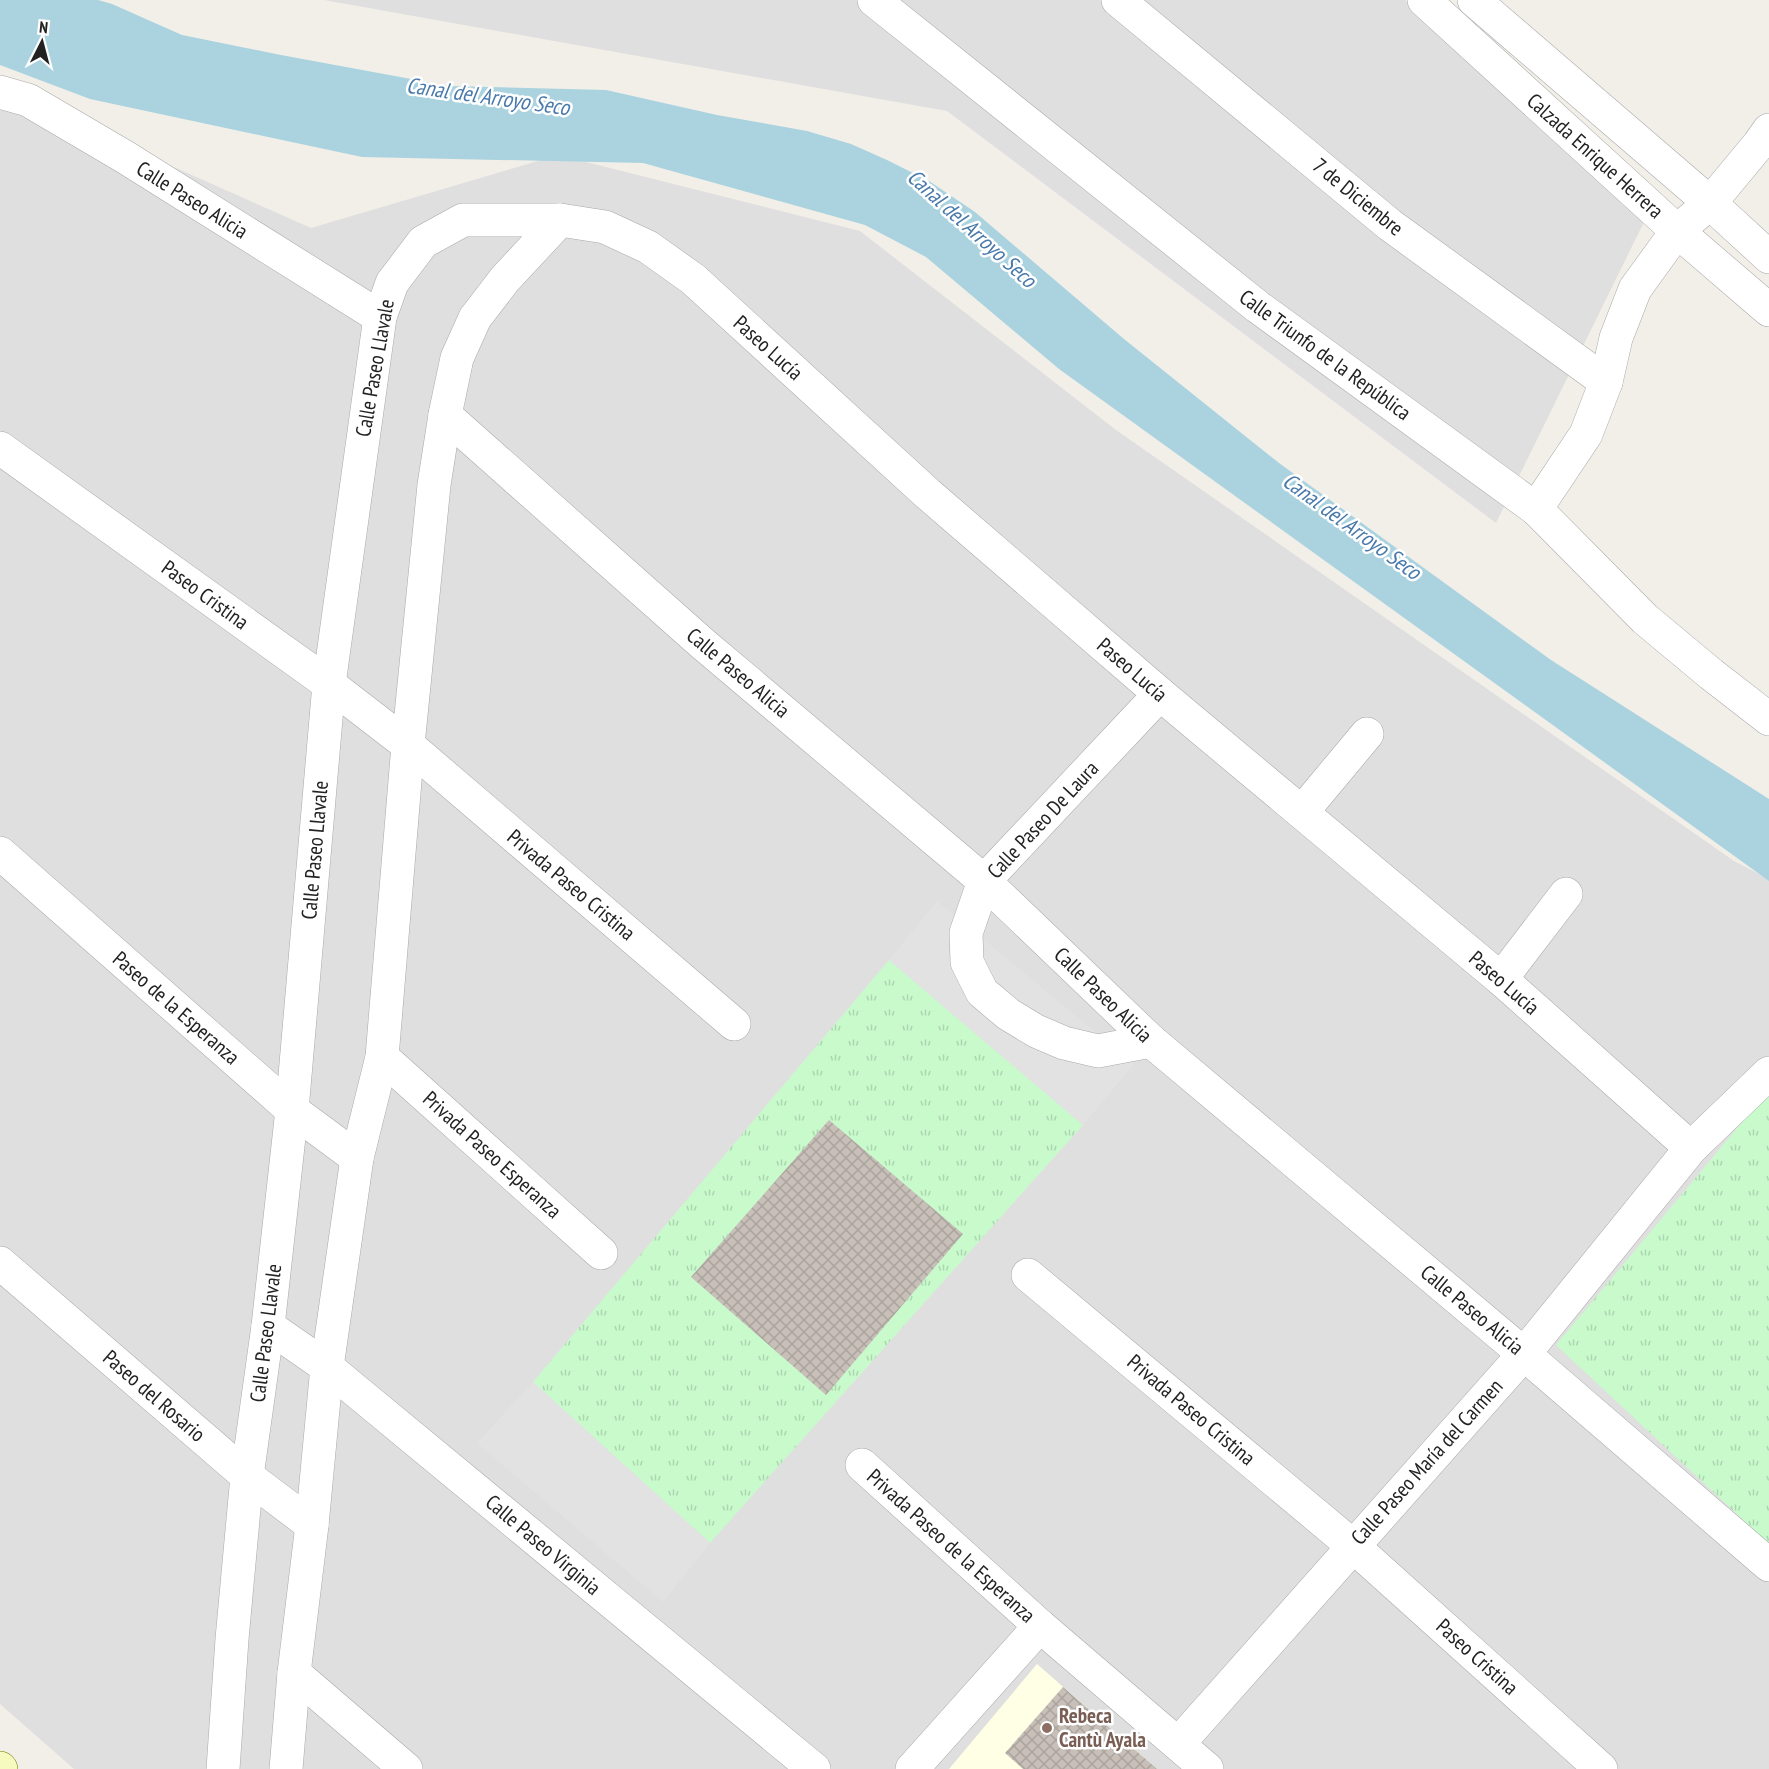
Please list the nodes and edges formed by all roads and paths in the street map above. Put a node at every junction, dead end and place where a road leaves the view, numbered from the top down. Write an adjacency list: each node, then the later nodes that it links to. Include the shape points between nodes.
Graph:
1 (874, 0): 16 (street, Calle Triunfo de la República, via 1258,307)
2 (1118, 0): 13 (street, 7 de Diciembre, via 1390,225)
3 (1424, 0): 9 (street, Calzada Enrique Herrera)
4 (1473, 0): 7 (street, Calzada Enrique Herrera)
5 (0, 92): 12 (street, Calle Paseo Alicia, via 28,100 125,157)
6 (1769, 130): 7 (street)
7 (1710, 203): 9 (street); 10 (street, Calzada Enrique Herrera)
8 (560, 219): 12 (street, Calle Paseo Llavale, via 463,220 423,242 392,283); 14 (street, via 475,318 457,358); 18 (street, Paseo Lucía, via 605,227 648,247 693,279 928,494)
9 (1677, 231): 11 (street, Calzada Enrique Herrera); 13 (street, via 1635,289 1616,338)
10 (1769, 257)
11 (1769, 310)
12 (380, 317): 17 (street, Calle Paseo Llavale)
13 (1606, 382): 16 (street, via 1586,434)
14 (445, 415): 21 (street, via 434,485); 24 (street, Calle Paseo Alicia, via 703,644)
15 (0, 448): 17 (street, Paseo Cristina)
16 (1536, 509): 19 (street, Calle Triunfo de la República, via 1645,619)
17 (329, 684): 21 (street, Paseo Cristina); 31 (street, Calle Paseo Llavale)
18 (1160, 694): 22 (street, Paseo Lucía); 24 (street, Calle Paseo De Laura)
19 (1769, 718)
20 (1367, 734): 22 (street)
21 (408, 745): 27 (street, Privada Paseo Cristina); 29 (street)
22 (1302, 812): 26 (street, Paseo Lucía)
23 (0, 853): 31 (street, Paseo de la Esperanza)
24 (984, 881): 28 (street, Calle Paseo Alicia); 28 (street, Calle Paseo De Laura, via 966,933 967,962 982,992 1008,1014 1064,1043 1098,1051)
25 (1566, 894): 26 (street)
26 (1501, 979): 32 (street, Paseo Lucía)
27 (734, 1024)
28 (1151, 1041): 38 (street, Calle Paseo Alicia)
29 (382, 1057): 33 (street); 34 (street, Privada Paseo Esperanza)
30 (1769, 1073): 32 (street, Calle Paseo María del Carmen)
31 (292, 1110): 33 (street, Paseo de la Esperanza); 37 (street, Calle Paseo Llavale)
32 (1691, 1148): 38 (street, Calle Paseo María del Carmen)
33 (357, 1158): 39 (street)
34 (601, 1253)
35 (0, 1263): 41 (street, Paseo del Rosario)
36 (1028, 1275): 43 (street, Privada Paseo Cristina)
37 (268, 1326): 39 (street, Calle Paseo Virginia); 41 (street, Calle Paseo Llavale)
38 (1524, 1354): 43 (street, Calle Paseo María del Carmen); 44 (street, Calle Paseo Alicia)
39 (327, 1367): 42 (street); 51 (street, Calle Paseo Virginia)
40 (862, 1465): 45 (street, Privada Paseo de la Esperanza)
41 (247, 1476): 42 (street, Paseo del Rosario); 48 (street, Calle Paseo Llavale)
42 (312, 1525): 46 (street)
43 (1353, 1546): 47 (street, Calle Paseo María del Carmen); 54 (street, Paseo Cristina)
44 (1769, 1565)
45 (1040, 1626): 47 (street); 52 (street)
46 (294, 1673): 49 (street); 50 (street)
47 (1179, 1743): 53 (street)
48 (223, 1769)
49 (286, 1769)
50 (406, 1769)
51 (814, 1769)
52 (912, 1769)
53 (1207, 1769)
54 (1601, 1769)

